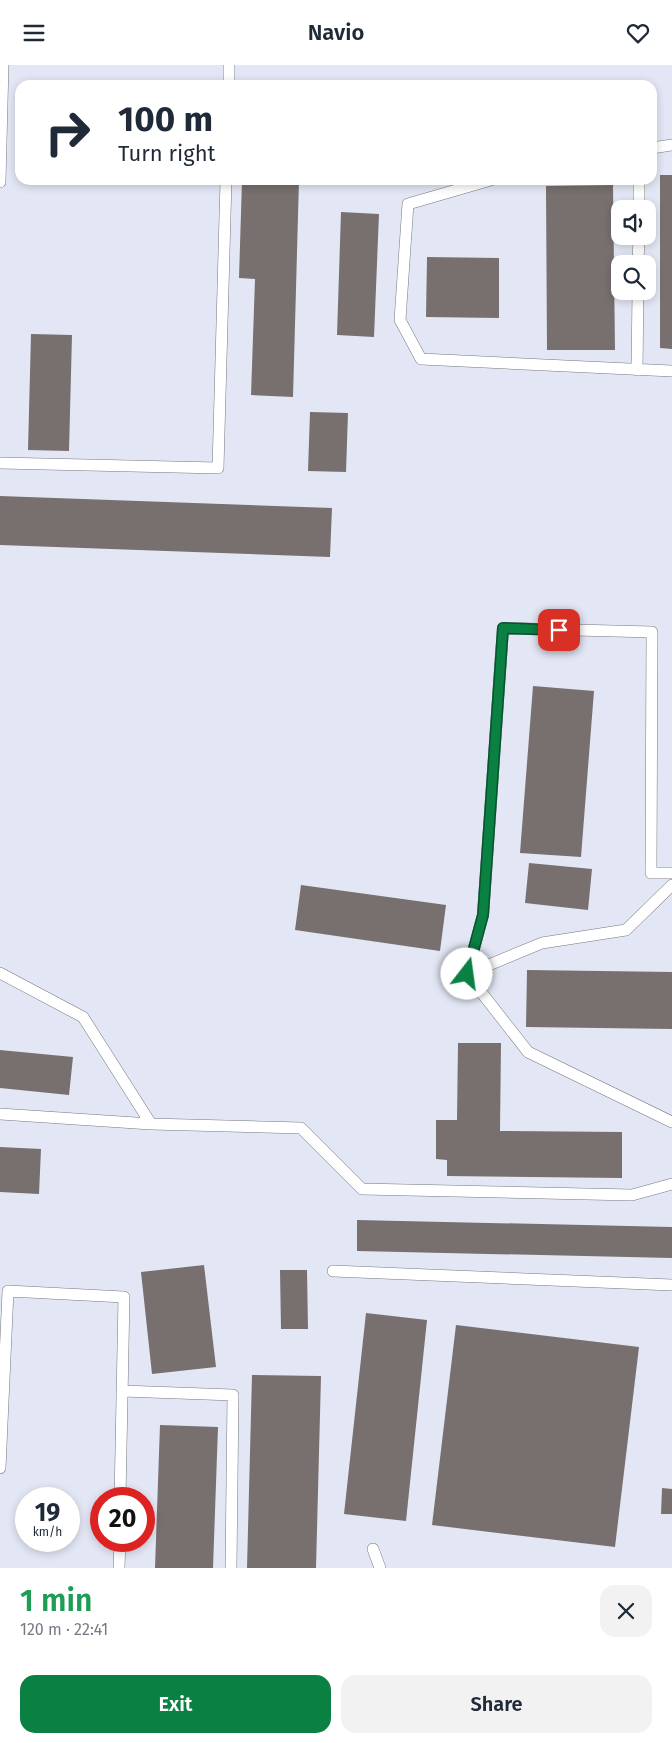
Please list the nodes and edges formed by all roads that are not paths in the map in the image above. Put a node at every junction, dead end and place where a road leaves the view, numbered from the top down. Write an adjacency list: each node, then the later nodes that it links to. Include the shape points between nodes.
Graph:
1 (3, 65): 6 (lane)
2 (230, 65): 3 (lane)
3 (229, 80)
4 (672, 145): 5 (lane)
5 (657, 147)
6 (0, 182)
7 (226, 185): 14 (lane, via 218,469)
8 (474, 185): 12 (lane, via 408,204 400,320 421,359)
9 (639, 185): 10 (lane)
10 (639, 200)
11 (638, 300): 12 (lane)
12 (638, 370): 13 (lane)
13 (672, 371)
14 (0, 463)
15 (672, 873): 18 (lane, via 651,873 652,632 503,628 483,915)
16 (672, 885): 18 (lane, via 626,930 542,943)
17 (0, 973): 21 (lane, via 83,1017)
18 (467, 974): 20 (lane, via 528,1051)
19 (0, 1113): 21 (lane)
20 (672, 1122)
21 (152, 1124): 22 (lane, via 302,1128 362,1189 632,1195)
22 (672, 1183)
23 (333, 1271): 24 (lane)
24 (672, 1285)
25 (122, 1391): 26 (lane, via 124,1297 8,1291); 27 (lane); 31 (lane, via 233,1395)
26 (0, 1468)
27 (120, 1487)
28 (373, 1549): 32 (lane)
29 (120, 1552): 30 (lane)
30 (119, 1568)
31 (231, 1568)
32 (380, 1568)

